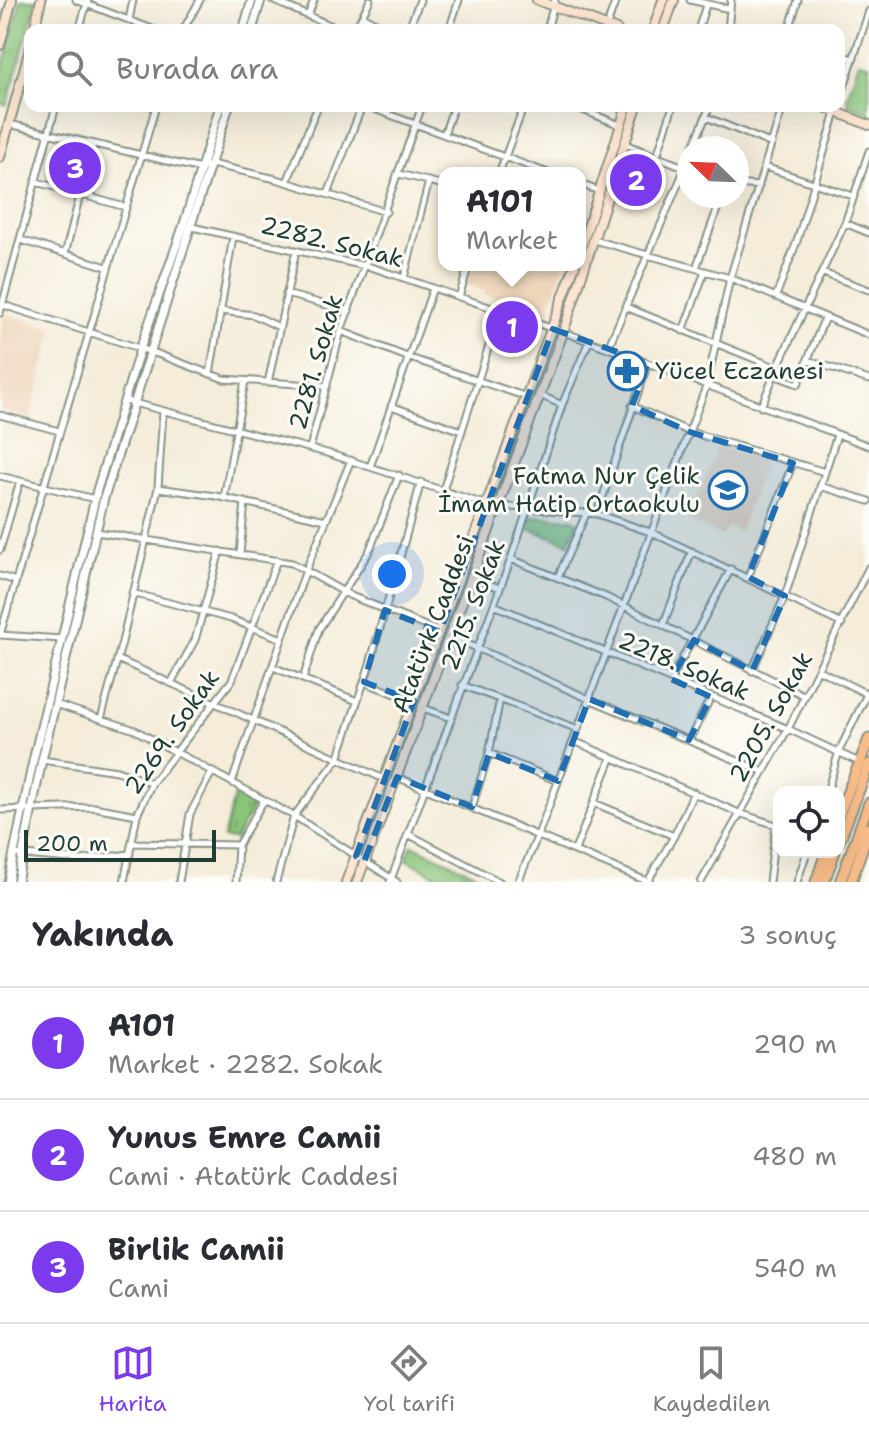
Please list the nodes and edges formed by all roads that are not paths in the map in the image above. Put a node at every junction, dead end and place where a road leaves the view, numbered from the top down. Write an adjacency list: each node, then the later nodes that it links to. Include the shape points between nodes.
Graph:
1 (12, 0): 47 (main road)
2 (41, 0): 28 (main road)
3 (76, 0): 20 (street)
4 (133, 0): 27 (street)
5 (200, 0): 31 (street)
6 (252, 0): 32 (street)
7 (261, 0): 33 (street)
8 (272, 0): 25 (street)
9 (314, 0): 25 (street)
10 (370, 0): 26 (street)
11 (420, 0): 37 (street)
12 (459, 0): 38 (street)
13 (537, 0): 21 (main road)
14 (616, 0): 41 (street)
15 (663, 0): 42 (main road)
16 (674, 0): 43 (main road)
17 (690, 0): 22 (street)
18 (731, 0): 23 (street)
19 (798, 0): 46 (street)
20 (87, 2): 27 (street); 29 (street)
21 (554, 4): 39 (street); 40 (main road)
22 (706, 5): 23 (street); 44 (street)
23 (730, 9): 45 (street)
24 (869, 11): 49 (street)
25 (308, 16): 34 (street)
26 (362, 16): 35 (street); 36 (street)
27 (129, 20): 30 (street)
28 (35, 24)
29 (81, 24)
30 (139, 24)
31 (186, 24)
32 (245, 24)
33 (254, 24)
34 (327, 24)
35 (358, 24)
36 (377, 24)
37 (410, 24)
38 (451, 24)
39 (549, 24)
40 (602, 24)
41 (608, 24)
42 (655, 24)
43 (665, 24)
44 (700, 24)
45 (729, 24)
46 (791, 24)
47 (0, 45)
48 (845, 57): 49 (street)
49 (853, 59): 53 (street)
50 (24, 71): 51 (main road)
51 (21, 83): 52 (street); 74 (main road)
52 (24, 85)
53 (845, 85)
54 (845, 111): 76 (main road)
55 (54, 112): 77 (street)
56 (154, 112): 84 (street)
57 (218, 112): 93 (street)
58 (227, 112): 88 (street)
59 (316, 112): 97 (street)
60 (362, 112): 106 (street)
61 (389, 112): 73 (street)
62 (420, 112): 73 (street, 2281. Sokak)
63 (452, 112): 78 (street)
64 (522, 112): 87 (street)
65 (588, 112): 75 (street)
66 (625, 112): 75 (main road)
67 (635, 112): 81 (main road, Atatürk Caddesi)
68 (671, 112): 85 (street)
69 (708, 112): 72 (street)
70 (781, 112): 82 (street)
71 (836, 112): 99 (street)
72 (706, 117): 79 (street); 82 (street)
73 (416, 123): 78 (street); 94 (street, 2281. Sokak)
74 (9, 124): 77 (street); 86 (main road)
75 (620, 125): 103 (main road)
76 (869, 125)
77 (48, 133): 80 (street); 96 (street)
78 (444, 134): 87 (street)
79 (698, 136)
80 (93, 144): 84 (street); 105 (street)
81 (624, 144): 85 (street); 117 (main road, Atatürk Caddesi)
82 (772, 144): 92 (street)
83 (869, 151): 107 (street)
84 (141, 156): 93 (street); 108 (street)
85 (657, 156): 89 (street)
86 (0, 157)
87 (504, 157): 90 (street); 91 (street)
88 (211, 164): 93 (street); 97 (street); 112 (street)
89 (677, 164)
90 (501, 167)
91 (532, 167)
92 (765, 167): 99 (street); 102 (street)
93 (201, 169): 155 (street)
94 (399, 174): 95 (street); 110 (street, 2281. Sokak)
95 (429, 181): 98 (street); 130 (street)
96 (37, 182): 105 (street); 116 (street)
97 (287, 182): 106 (street)
98 (438, 183)
99 (813, 183): 107 (street); 135 (street)
100 (749, 185): 102 (street)
101 (586, 186): 103 (street)
102 (759, 186): 131 (street)
103 (599, 191): 113 (main road)
104 (677, 191): 120 (street)
105 (80, 194): 108 (street); 119 (street)
106 (328, 194): 110 (street)
107 (853, 196): 111 (street)
108 (125, 207): 123 (street)
109 (718, 208): 124 (street)
110 (386, 212): 122 (street, 2281. Sokak)
111 (845, 223): 114 (street); 129 (street)
112 (192, 227): 115 (street, 2282. Sokak); 155 (street)
113 (586, 231)
114 (869, 233)
115 (233, 236): 118 (street, 2282. Sokak); 140 (street)
116 (21, 240): 119 (street); 137 (street)
117 (594, 240): 120 (street); 121 (main road, Atatürk Caddesi)
118 (296, 250): 122 (street, 2282. Sokak); 134 (street)
119 (65, 254): 123 (street)
120 (649, 257): 124 (street); 138 (street)
121 (586, 264)
122 (365, 266): 130 (street, 2282. Sokak); 141 (street, 2281. Sokak)
123 (107, 267): 147 (street)
124 (696, 268): 128 (street)
125 (467, 271): 136 (street)
126 (573, 271): 146 (main road, Atatürk Caddesi)
127 (584, 271): 150 (main road, Atatürk Caddesi)
128 (705, 271): 131 (street); 149 (street)
129 (823, 273): 133 (street); 139 (street)
130 (404, 278): 132 (street, 2282. Sokak)
131 (730, 278): 135 (street); 153 (street)
132 (433, 288): 136 (street, 2282. Sokak); 156 (street)
133 (869, 290)
134 (286, 294): 141 (street); 145 (street)
135 (776, 296): 139 (street)
136 (459, 297): 142 (street, 2282. Sokak)
137 (1, 304): 143 (street); 147 (street)
138 (626, 307): 149 (street); 154 (street)
139 (804, 310): 144 (street); 159 (street)
140 (220, 311): 145 (street, via 254,315); 160 (street)
141 (349, 311): 148 (street, 2281. Sokak)
142 (500, 311): 146 (street, 2282. Sokak); 164 (street)
143 (0, 313)
144 (825, 317): 151 (street); 157 (street)
145 (279, 327): 165 (street)
146 (553, 329): 150 (street, 2282. Sokak); 169 (main road, Atatürk Caddesi)
147 (89, 331): 155 (street); 178 (street)
148 (341, 331): 156 (street); 167 (street, 2281. Sokak)
149 (683, 331): 153 (street)
150 (563, 333): 152 (street, 2282. Sokak); 168 (main road, Atatürk Caddesi)
151 (869, 335)
152 (589, 341): 154 (street, 2282. Sokak); 171 (street, 2215. Sokak)
153 (715, 344): 159 (street); 166 (street)
154 (608, 348): 158 (street, 2282. Sokak)
155 (145, 350): 160 (street); 170 (street)
156 (407, 357): 164 (street); 172 (street)
157 (808, 360): 161 (street, via 798,384); 162 (street)
158 (648, 363): 166 (street, 2282. Sokak); 173 (street)
159 (777, 368): 161 (street)
160 (210, 374): 163 (street)
161 (774, 375): 174 (street)
162 (869, 380)
163 (245, 381): 165 (street); 177 (street)
164 (478, 381): 169 (street); 179 (street)
165 (268, 383): 167 (street)
166 (707, 384): 174 (street, 2282. Sokak); 180 (street)
167 (327, 386): 183 (street, 2281. Sokak)
168 (540, 395): 171 (street); 201 (main road, Atatürk Caddesi)
169 (527, 397): 200 (main road, Atatürk Caddesi)
170 (130, 402): 175 (street); 197 (street); 206 (street)
171 (562, 405): 202 (street, 2215. Sokak)
172 (391, 406): 179 (street); 186 (street)
173 (632, 406): 180 (street); 204 (street)
174 (761, 407): 181 (street, 2282. Sokak)
175 (163, 411): 177 (street); 194 (street)
176 (0, 415): 178 (street)
177 (237, 428): 183 (street); 196 (street)
178 (59, 431): 193 (street)
179 (462, 431): 195 (street)
180 (690, 432): 185 (street); 207 (street)
181 (837, 435): 182 (street, 2282. Sokak); 187 (street)
182 (869, 446)
183 (310, 448): 184 (street)
184 (351, 460): 186 (street); 205 (street)
185 (793, 463): 187 (street); 220 (street)
186 (370, 467): 188 (street)
187 (825, 472): 192 (street)
188 (399, 475): 191 (street); 224 (street, via 369,552)
189 (0, 476): 190 (street)
190 (20, 481): 193 (street); 209 (street)
191 (421, 482): 195 (street); 229 (street)
192 (820, 486): 198 (street); 226 (street)
193 (43, 487): 197 (street); 222 (street)
194 (158, 488): 196 (street); 208 (street)
195 (443, 490): 200 (street)
196 (224, 498): 199 (street)
197 (95, 499): 236 (street)
198 (869, 501)
199 (245, 502): 205 (street); 212 (street)
200 (487, 505): 201 (street); 234 (main road, Atatürk Caddesi)
201 (499, 505): 202 (street); 221 (main road, Atatürk Caddesi)
202 (527, 508): 203 (street); 213 (street, 2215. Sokak)
203 (587, 512): 204 (street); 219 (street)
204 (597, 514): 207 (street)
205 (326, 520): 217 (street)
206 (96, 532): 208 (street); 257 (street)
207 (653, 533): 211 (street); 228 (street)
208 (144, 539): 210 (street); 225 (street)
209 (0, 550)
210 (220, 551): 212 (street); 230 (street)
211 (692, 551): 216 (street); 232 (street)
212 (240, 554): 214 (street)
213 (511, 559): 219 (street); 223 (street, 2215. Sokak)
214 (277, 560): 217 (street); 233 (street, 2269. Sokak)
215 (869, 567): 231 (street, 2205. Sokak)
216 (731, 569): 220 (street); 238 (street)
217 (306, 570): 224 (street); 237 (street)
218 (0, 576): 222 (street)
219 (558, 577): 228 (street)
220 (748, 577): 226 (street)
221 (472, 578): 223 (street); 235 (main road, Atatürk Caddesi)
222 (16, 581): 236 (street, via 0,635)
223 (500, 588): 227 (street, 2215. Sokak)
224 (342, 590): 229 (street); 245 (street, via 319,629)
225 (132, 593): 230 (street); 241 (street)
226 (785, 596): 231 (street); 244 (street)
227 (494, 605): 239 (street, 2215. Sokak); 240 (street, 2218. Sokak)
228 (624, 607): 232 (street); 240 (street)
229 (385, 610): 234 (street); 247 (street)
230 (203, 613): 233 (street); 248 (street)
231 (842, 624): 243 (street, 2205. Sokak)
232 (663, 625): 238 (street)
233 (253, 628): 237 (street); 258 (street, 2269. Sokak, via 232,680)
234 (440, 632): 256 (main road, Atatürk Caddesi)
235 (449, 636): 239 (street); 259 (main road, Atatürk Caddesi)
236 (62, 639): 291 (street)
237 (282, 639): 242 (street)
238 (694, 640): 244 (street); 246 (street)
239 (477, 646): 249 (street, 2215. Sokak); 254 (street)
240 (606, 652): 246 (street, 2218. Sokak); 254 (street)
241 (117, 659): 248 (street); 261 (street)
242 (273, 667): 245 (street); 262 (street)
243 (819, 670): 250 (street); 251 (street, 2205. Sokak)
244 (752, 671): 251 (street)
245 (303, 679): 255 (street)
246 (671, 679): 252 (street, 2218. Sokak)
247 (364, 682): 255 (street); 256 (street)
248 (171, 683): 258 (street)
249 (462, 685): 253 (street); 260 (street, 2215. Sokak)
250 (868, 692): 268 (street)
251 (805, 696): 264 (street, 2205. Sokak)
252 (711, 697): 264 (street, 2218. Sokak); 266 (street)
253 (500, 699): 263 (street); 270 (street)
254 (589, 699): 263 (street); 266 (street)
255 (357, 701): 271 (street)
256 (414, 701): 278 (main road, Atatürk Caddesi)
257 (55, 704): 261 (street); 273 (street)
258 (214, 704): 262 (street); 269 (street, 2269. Sokak)
259 (423, 708): 260 (street); 277 (main road, Atatürk Caddesi)
260 (451, 718): 283 (street, 2215. Sokak)
261 (101, 719): 269 (street)
262 (255, 722): 271 (street); 280 (street)
263 (578, 729): 267 (street)
264 (788, 729): 268 (street, 2218. Sokak); 275 (street, 2205. Sokak)
265 (869, 739): 274 (highway)
266 (689, 740): 275 (street)
267 (574, 741): 272 (street); 279 (street)
268 (839, 751): 274 (street, 2218. Sokak); 282 (street)
269 (176, 752): 276 (street); 281 (street, 2269. Sokak)
270 (489, 753): 279 (street); 289 (street)
271 (338, 759): 278 (street); 294 (street)
272 (611, 759): 284 (street); 287 (street)
273 (42, 760): 281 (street, via 117,771); 291 (street)
274 (864, 763): 286 (highway); 295 (highway)
275 (762, 771): 292 (street, 2205. Sokak)
276 (212, 772): 280 (street); 302 (street, via 190,814)
277 (397, 777): 283 (street); 313 (main road, Atatürk Caddesi)
278 (384, 779): 308 (main road, Atatürk Caddesi)
279 (558, 781): 299 (street)
280 (232, 782): 285 (street)
281 (152, 783): 293 (street, 2269. Sokak)
282 (829, 786)
283 (425, 788): 289 (street); 298 (street, 2215. Sokak)
284 (694, 792): 292 (street); 300 (street)
285 (264, 800): 294 (street); 303 (street)
286 (845, 802)
287 (594, 803): 300 (street); 304 (street)
288 (869, 803): 330 (highway)
289 (472, 807): 299 (street)
290 (0, 810): 291 (street)
291 (27, 810): 293 (street, via 94,807); 307 (street)
292 (739, 813): 296 (street); 327 (street, 2205. Sokak)
293 (137, 815): 301 (street, 2269. Sokak)
294 (294, 816): 308 (street); 321 (street)
295 (845, 823)
296 (773, 824)
297 (869, 828): 306 (highway)
298 (408, 834): 314 (street, 2215. Sokak); 324 (street)
299 (538, 835): 304 (street); 325 (street)
300 (674, 836): 326 (street)
301 (132, 843): 302 (street); 305 (street, 2269. Sokak)
302 (186, 845): 303 (street); 319 (street)
303 (238, 845): 320 (street)
304 (575, 850): 326 (street)
305 (130, 854): 307 (street, via 81,860); 318 (street, 2269. Sokak)
306 (865, 854): 330 (highway); 331 (highway)
307 (18, 855): 316 (street); 317 (street)
308 (356, 856): 313 (street); 322 (main road, Atatürk Caddesi)
309 (773, 857): 328 (street)
310 (805, 858): 329 (street)
311 (824, 858): 315 (highway)
312 (831, 858): 315 (highway)
313 (364, 862): 314 (street); 323 (main road, Atatürk Caddesi)
314 (393, 881)
315 (818, 881)
316 (8, 882)
317 (17, 882)
318 (124, 882)
319 (179, 882)
320 (236, 882)
321 (276, 882)
322 (346, 882)
323 (357, 882)
324 (500, 882)
325 (518, 882)
326 (648, 882)
327 (701, 882)
328 (769, 882)
329 (797, 882)
330 (840, 882)
331 (851, 882)

